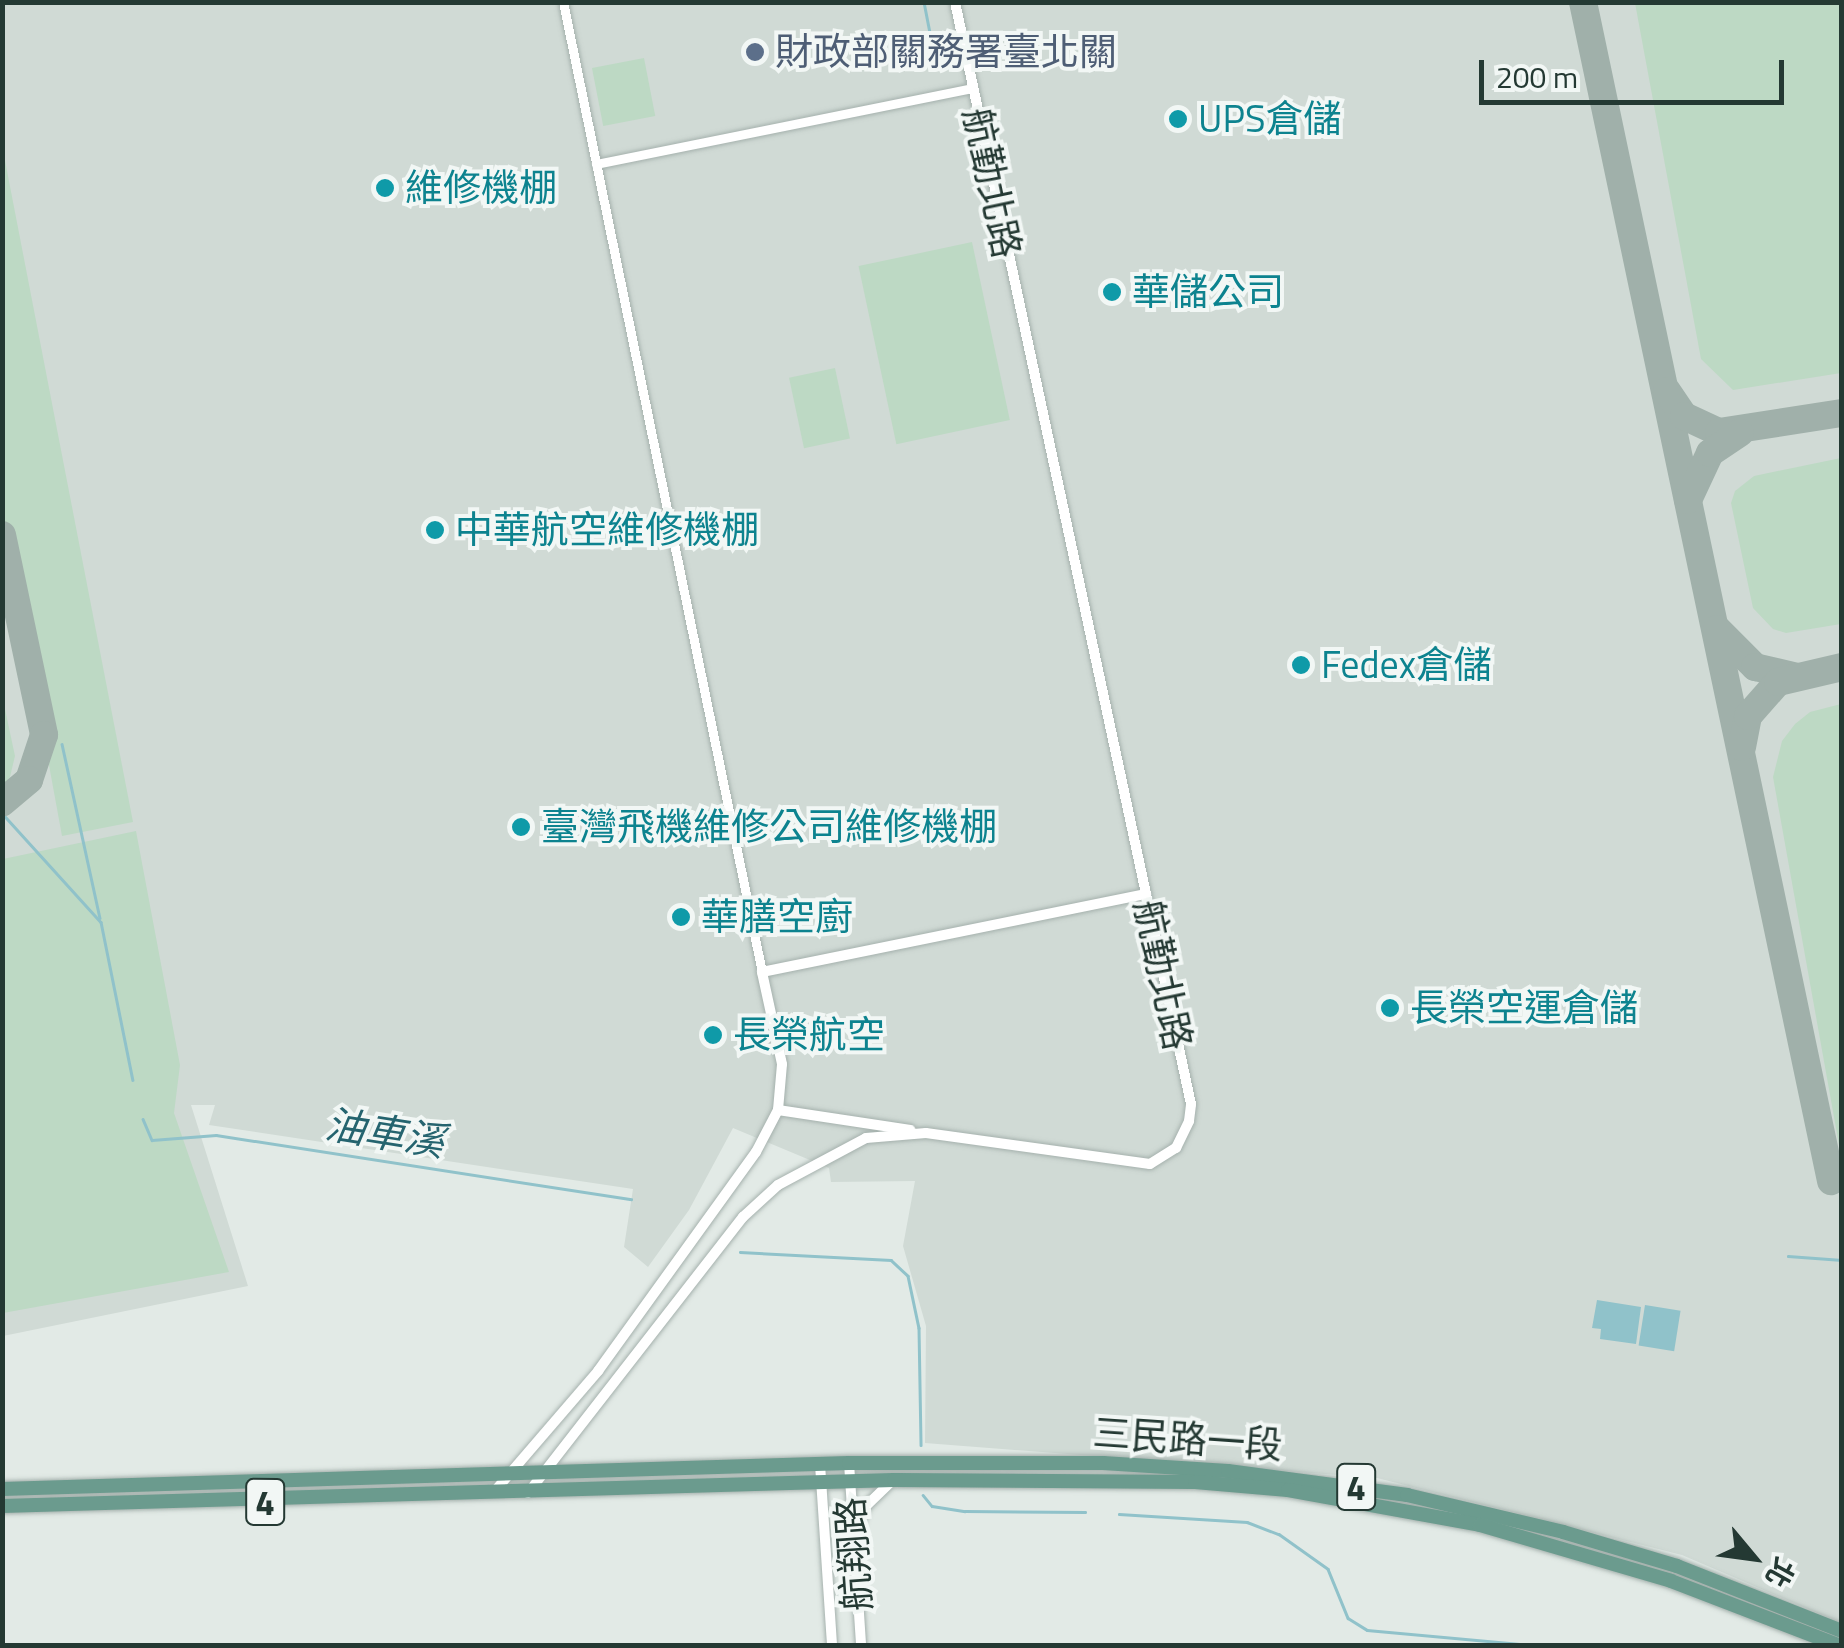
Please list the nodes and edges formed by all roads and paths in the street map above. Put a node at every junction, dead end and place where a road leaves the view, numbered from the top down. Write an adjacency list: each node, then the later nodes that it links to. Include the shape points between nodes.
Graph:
1 (563, 2): 4 (street)
2 (955, 2): 3 (street, 航勤北路)
3 (972, 88): 4 (street); 5 (street, 航勤北路)
4 (596, 164): 6 (street)
5 (1146, 894): 6 (street); 8 (street, 航勤北路, via 1191,1104 1176,1148 1165,1159 1132,1164)
6 (762, 972): 7 (street, via 782,1064)
7 (778, 1110): 8 (street); 12 (street, via 756,1152 598,1371)
8 (926, 1133): 11 (street, 航勤北路, via 866,1138 778,1185 743,1217)
9 (849, 1463): 10 (main road, 三民路一段 / 4); 15 (street, 航翔路); 21 (main road, 三民路一段 / 4, via 1103,1463 1389,1492 1677,1566)
10 (820, 1464): 11 (main road, 三民路一段 / 4); 14 (street, 航翔路)
11 (542, 1475): 12 (main road, 三民路一段 / 4); 17 (street, 航勤北路)
12 (506, 1476): 16 (main road, 4); 18 (street)
13 (894, 1480): 15 (main road, 三民路一段 / 4); 20 (street, via 865,1507); 24 (main road, 三民路一段 / 4, via 1195,1482 1382,1506 1614,1562)
14 (821, 1482): 15 (main road, 三民路一段 / 4); 17 (main road, 三民路一段 / 4); 22 (street, 航翔路)
15 (849, 1482): 20 (street, 航翔路)
16 (2, 1489)
17 (528, 1493): 18 (main road, 4)
18 (492, 1495): 19 (main road, 4)
19 (2, 1506)
20 (854, 1547): 23 (street, 航翔路)
21 (1842, 1630)
22 (832, 1646)
23 (860, 1646)
24 (1840, 1646)

